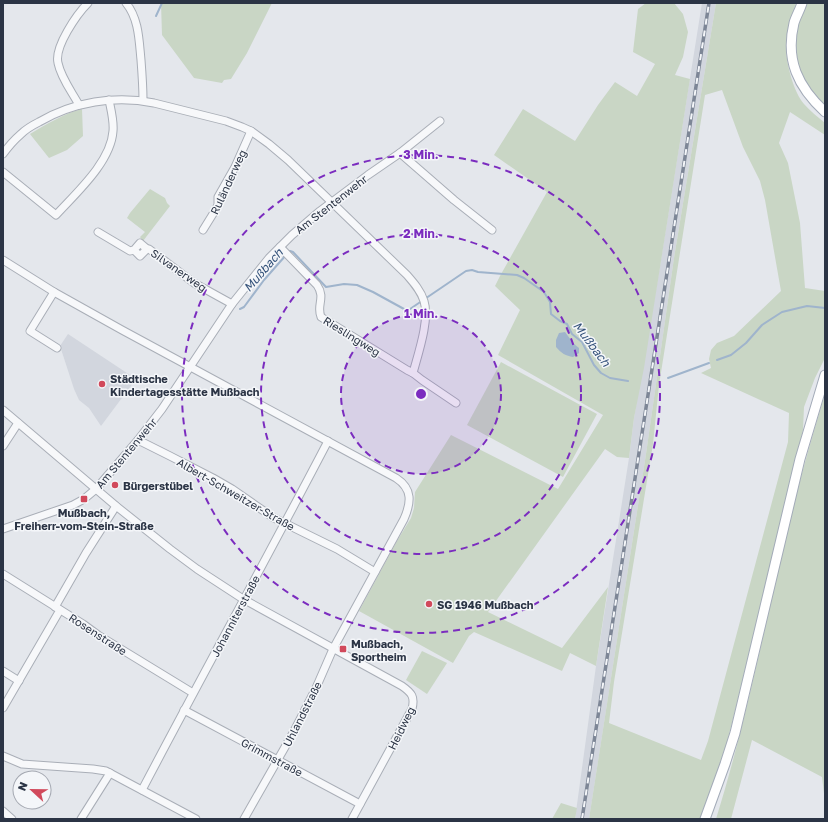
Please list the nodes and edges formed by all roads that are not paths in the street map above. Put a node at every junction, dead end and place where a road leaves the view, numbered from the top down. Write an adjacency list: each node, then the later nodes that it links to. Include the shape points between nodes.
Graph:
1 (88, 3): 6 (street, via 70,26 57,56 60,70)
2 (126, 3): 5 (street, via 133,14 139,36)
3 (802, 3): 7 (main road, via 794,23 792,58 803,87)
4 (109, 100): 5 (street); 6 (street); 12 (street, via 113,130 106,154 91,176 56,215)
5 (143, 100): 9 (street, via 226,121)
6 (79, 105): 11 (street, via 32,125 22,132)
7 (825, 112)
8 (440, 121): 10 (street, Am Stentenwehr)
9 (251, 132): 13 (street, via 288,160); 14 (street, Ruländerweg, via 218,197 218,205)
10 (400, 153): 13 (street, Am Stentenwehr); 15 (street)
11 (3, 154)
12 (3, 172)
13 (332, 202): 17 (street, Am Stentenwehr); 23 (street, via 414,282 424,299 426,311 423,334)
14 (203, 230)
15 (492, 230)
16 (98, 232): 20 (street, Silvanerweg, via 130,251 134,250 140,256 150,249 194,283)
17 (280, 247): 20 (street, Am Stentenwehr); 23 (street, Rieslingweg, via 318,285 322,295 319,313 321,317)
18 (3, 260): 19 (street, Uhlandstraße)
19 (54, 292): 21 (street, via 30,331); 22 (street, Uhlandstraße)
20 (232, 304): 22 (street, Am Stentenwehr)
21 (57, 348)
22 (191, 367): 28 (street, Am Stentenwehr); 29 (street, Uhlandstraße)
23 (413, 373): 25 (street, Rieslingweg)
24 (825, 375): 47 (main road, via 800,459 735,733)
25 (456, 403)
26 (3, 410): 27 (street, Heidweg)
27 (18, 423): 30 (street); 31 (street, Heidweg)
28 (138, 440): 31 (street, Am Stentenwehr); 33 (street, Albert-Schweitzer-Straße, via 213,478)
29 (328, 441): 33 (street, Johanniterstraße); 35 (street, Uhlandstraße, via 403,482 407,488 410,497 408,510)
30 (3, 446)
31 (96, 489): 32 (street, Heidweg); 34 (street, Am Stentenwehr, via 73,504)
32 (116, 506): 37 (street, Heidweg, via 185,561); 38 (street, via 86,553)
33 (284, 524): 35 (street, Albert-Schweitzer-Straße, via 337,549); 37 (street, Johanniterstraße)
34 (3, 529)
35 (375, 572): 39 (street, Uhlandstraße)
36 (3, 574): 38 (street, Rosenstraße)
37 (243, 599): 39 (street, Heidweg); 42 (street, Johanniterstraße)
38 (57, 608): 41 (street); 42 (street, Rosenstraße, via 98,636)
39 (333, 649): 46 (street, Uhlandstraße); 50 (street, Heidweg, via 402,686 413,698 412,709)
40 (3, 671): 41 (street)
41 (19, 681): 43 (street)
42 (193, 693): 44 (street, Johanniterstraße)
43 (3, 708)
44 (184, 710): 46 (street, Grimmstraße); 49 (street, Johanniterstraße)
45 (3, 756): 48 (street, via 22,764 93,769)
46 (278, 760): 50 (street, Grimmstraße); 53 (street, Uhlandstraße)
47 (725, 764): 55 (main road); 56 (main road)
48 (110, 773): 49 (street); 51 (street)
49 (142, 790): 52 (street)
50 (360, 804): 54 (street, Heidweg)
51 (83, 818)
52 (196, 819)
53 (244, 819)
54 (352, 819)
55 (705, 819)
56 (711, 819)

